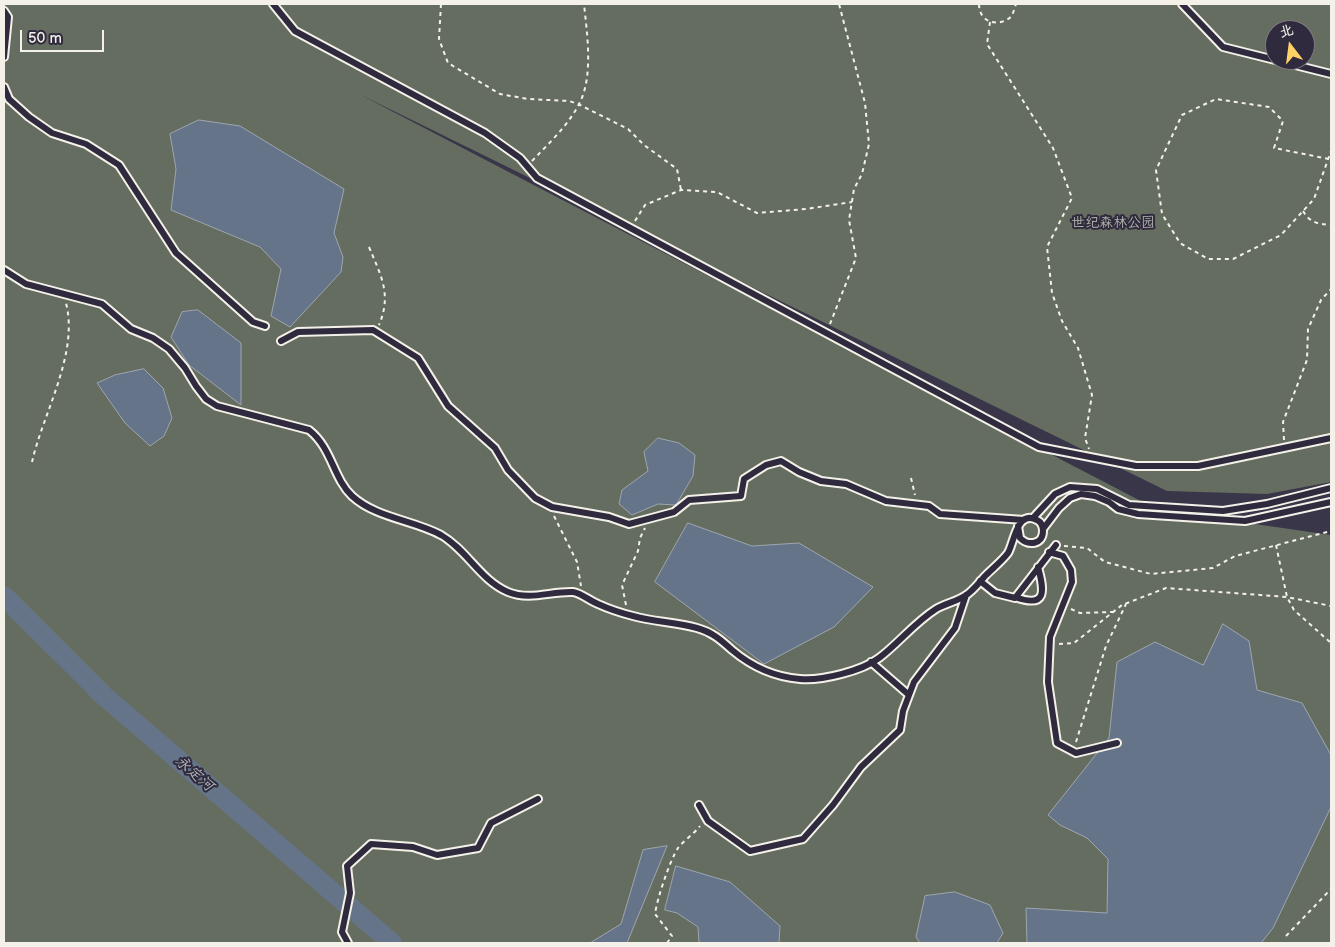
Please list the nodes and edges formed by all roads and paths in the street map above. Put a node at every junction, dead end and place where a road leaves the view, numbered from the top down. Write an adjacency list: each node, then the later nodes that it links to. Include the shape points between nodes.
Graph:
1 (272, 4): 18 (lane, via 295,31 485,133)
2 (441, 4): 15 (path, via 439,39 448,63 500,94)
3 (584, 4): 15 (path, via 589,56)
4 (839, 4): 20 (path, via 865,104 869,144)
5 (979, 4): 9 (path, via 981,14)
6 (1016, 4): 9 (path, via 1008,20)
7 (1182, 4): 11 (lane, via 1223,47)
8 (4, 11): 10 (lane, via 8,17)
9 (990, 22): 34 (path, via 987,44 1053,148 1072,198 1047,247 1052,293 1062,321 1078,348 1092,395 1085,438)
10 (4, 57)
11 (1265, 58)
12 (1315, 70): 13 (lane)
13 (1331, 74)
14 (4, 87): 28 (lane, via 8,99 52,133 86,144 120,165 176,253 253,322)
15 (578, 104): 18 (path, via 564,128); 19 (path, via 628,129 666,160 676,169)
16 (1331, 151): 17 (path)
17 (1329, 159): 21 (path, via 1314,199); 21 (path, via 1274,148 1283,121 1269,107 1216,99 1182,115 1156,170 1162,214 1180,243 1208,259 1232,259 1281,235)
18 (527, 166): 23 (lane, via 537,178)
19 (681, 190): 20 (path, via 717,192 757,213); 23 (path, via 646,205)
20 (852, 202): 30 (path, via 849,220 856,258)
21 (1302, 211): 22 (path, via 1315,224)
22 (1331, 225)
23 (631, 228): 30 (lane)
24 (370, 247): 29 (path, via 386,287 384,313)
25 (4, 270): 27 (lane, via 26,284)
26 (1331, 289): 33 (path, via 1321,300 1308,329 1307,360 1283,422)
27 (64, 293): 35 (path, via 67,308 66,354); 53 (lane, via 102,304 131,329 169,349 186,368 201,393 217,406 309,430 320,439 351,495 389,516 443,536 489,582 510,593 530,596 574,592)
28 (265, 326)
29 (376, 332): 31 (lane, via 357,329 298,332); 40 (lane, via 418,358 448,406 495,448 508,470 534,498)
30 (826, 333): 34 (lane, via 1039,447)
31 (281, 341)
32 (1331, 438): 33 (lane)
33 (1284, 448): 34 (lane, via 1198,466 1136,466)
34 (1092, 457)
35 (32, 462)
36 (911, 478): 39 (path)
37 (1331, 488): 41 (lane, via 1223,511 1129,505 1097,489 1070,487 1055,494)
38 (1331, 502): 45 (lane, via 1245,521 1138,514 1118,509 1096,496 1081,494 1070,498 1059,508)
39 (915, 504): 42 (lane, via 886,501 846,484 821,481 781,461 766,465 744,478 741,496 689,500 674,512); 43 (lane, via 929,506 940,514)
40 (548, 505): 42 (lane, via 629,524); 53 (path, via 577,562)
41 (1033, 518): 43 (lane); 45 (lane)
42 (646, 520): 60 (path, via 638,551 622,585)
43 (1024, 520): 44 (lane)
44 (1018, 526): 45 (lane, via 1020,538 1027,544 1039,541); 51 (lane, via 1007,554)
45 (1043, 529)
46 (1331, 531): 48 (path)
47 (1056, 545): 48 (path, via 1087,548 1106,562 1150,574 1213,568 1235,556); 49 (lane)
48 (1276, 545): 55 (path)
49 (1049, 552): 50 (lane); 57 (lane, via 1064,556 1071,570 1072,582)
50 (1038, 567): 54 (lane); 54 (lane, via 1043,591 1040,598 1026,601)
51 (980, 582): 52 (lane); 54 (lane, via 995,593)
52 (966, 595): 63 (lane, via 937,608); 64 (lane, via 955,628 914,682)
53 (582, 596): 60 (lane)
54 (1015, 597)
55 (1287, 597): 56 (path, via 1166,588); 58 (path); 62 (path, via 1294,610)
56 (1126, 603): 59 (path); 66 (path, via 1106,646)
57 (1062, 606): 59 (path, via 1080,613); 61 (lane)
58 (1331, 606)
59 (1115, 611): 61 (path, via 1074,643)
60 (629, 615): 63 (lane, via 698,628 718,636 760,668 799,679 829,678)
61 (1051, 642): 66 (lane, via 1048,682 1057,743)
62 (1331, 643)
63 (872, 662): 64 (lane)
64 (909, 695): 69 (lane, via 900,730 861,767 803,839 750,851)
65 (1117, 743): 66 (lane, via 1076,753)
66 (1073, 751)
67 (538, 799): 72 (lane, via 491,823 478,848 437,855 414,847 371,844 347,866 350,893 342,932)
68 (699, 805): 69 (lane)
69 (706, 816): 73 (path, via 690,839 679,846 656,902 655,914 672,936)
70 (1331, 889): 71 (path)
71 (1286, 936)
72 (348, 943)
73 (667, 943)

